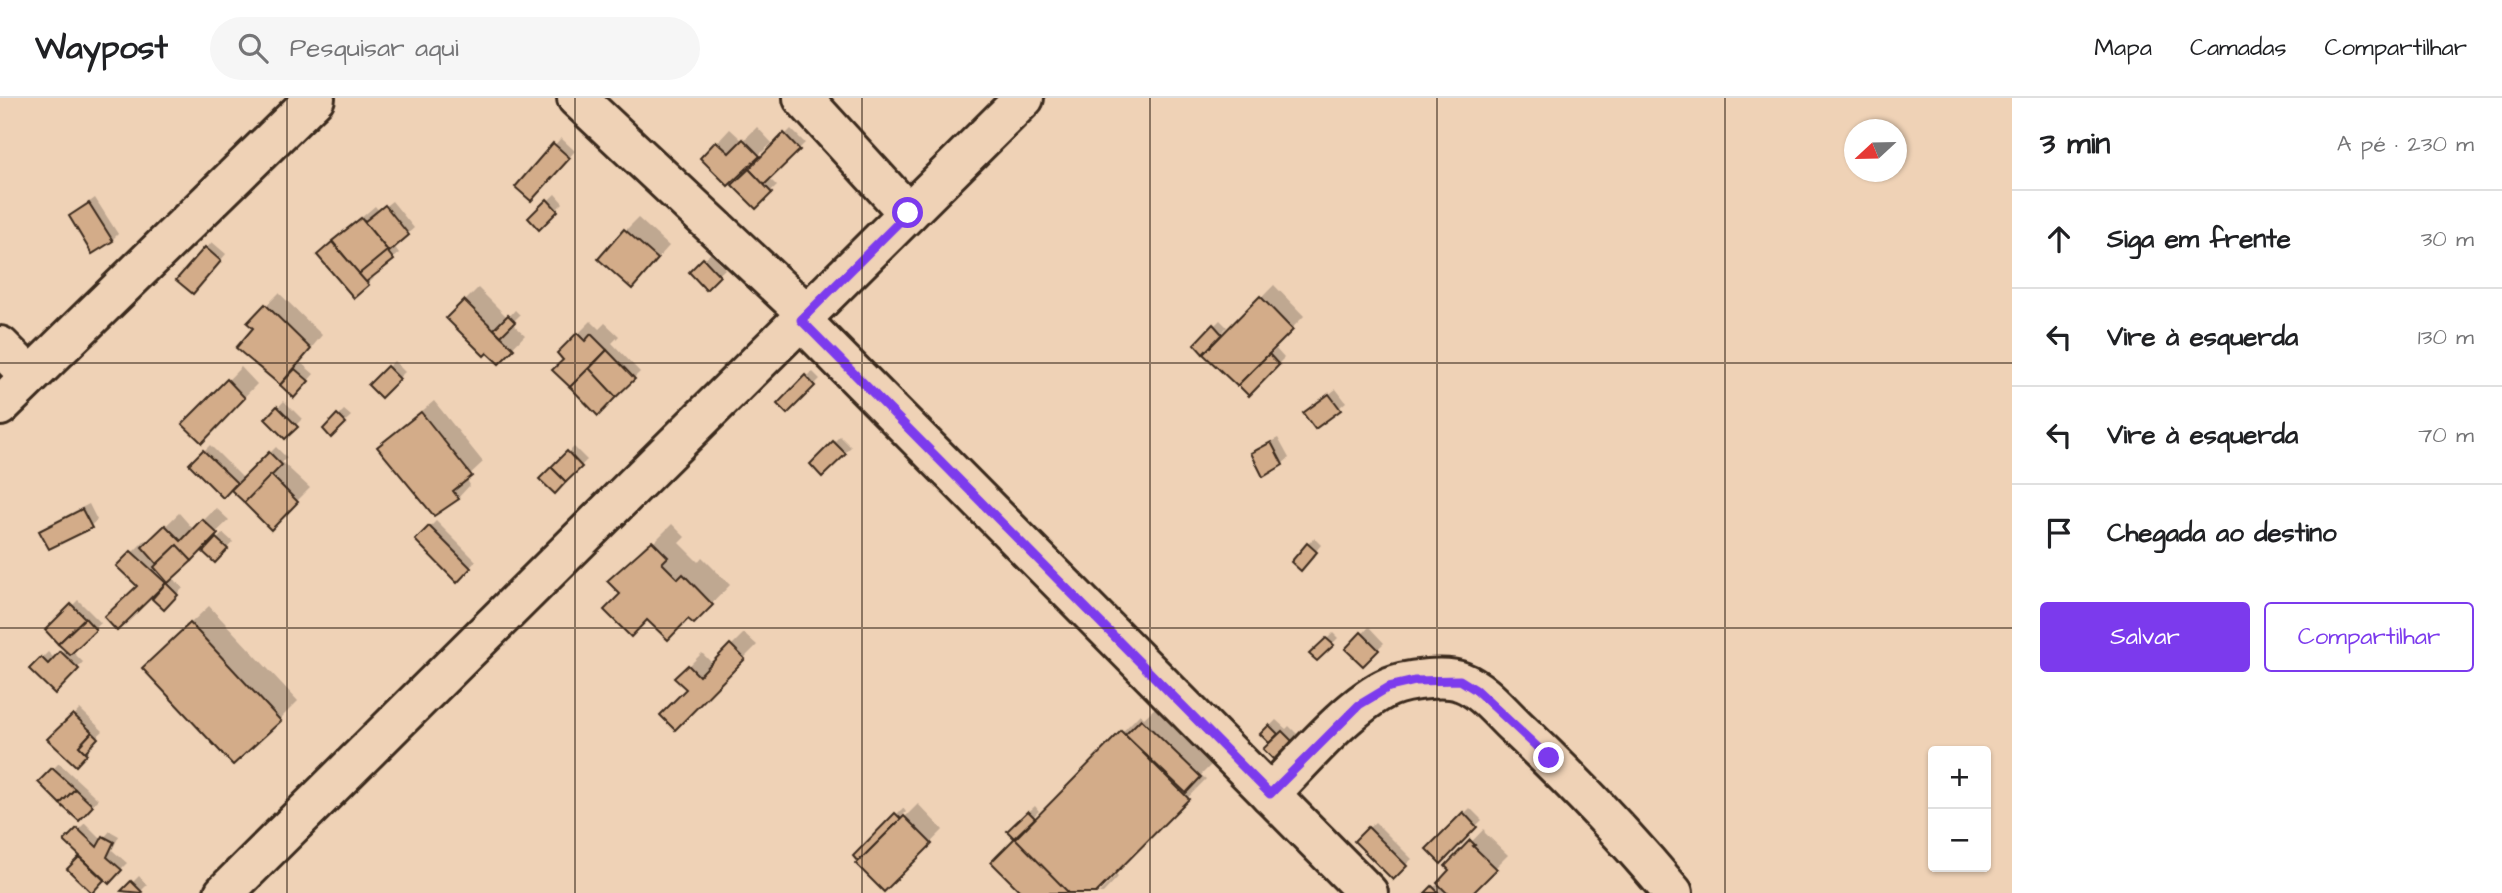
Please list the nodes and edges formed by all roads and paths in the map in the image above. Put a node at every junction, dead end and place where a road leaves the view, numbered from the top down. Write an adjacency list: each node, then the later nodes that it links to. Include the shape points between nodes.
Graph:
1 (315, 98): 8 (street)
2 (577, 98): 6 (street)
3 (803, 98): 5 (street)
4 (1024, 98): 5 (street)
5 (908, 213): 6 (street)
6 (804, 317): 10 (street); 11 (street)
7 (0, 346): 8 (street)
8 (30, 376): 9 (street)
9 (0, 406)
10 (1270, 794): 12 (street); 13 (street, via 1359,705 1389,687 1460,680 1549,758)
11 (224, 893)
12 (1368, 893)
13 (1673, 893)

